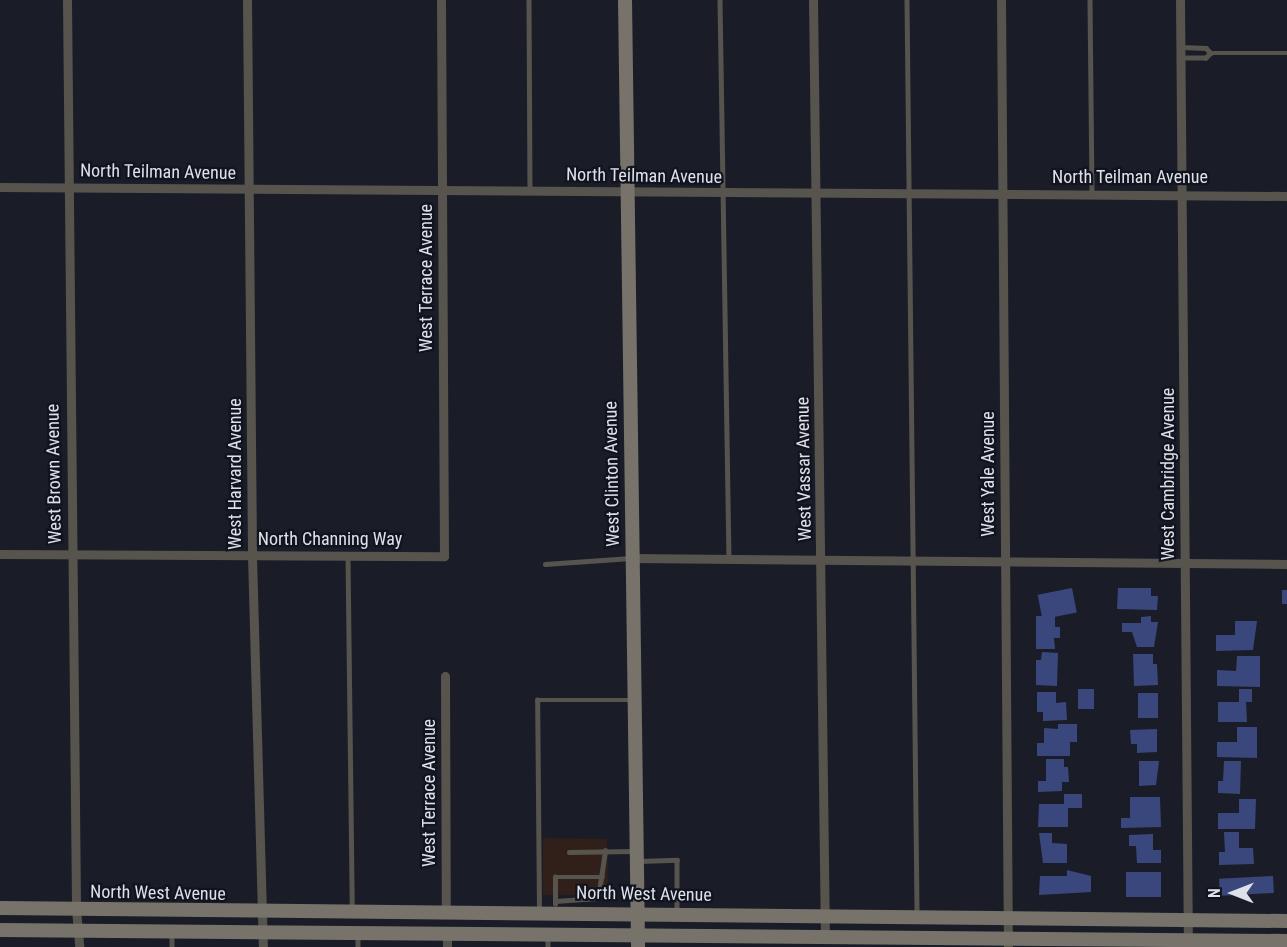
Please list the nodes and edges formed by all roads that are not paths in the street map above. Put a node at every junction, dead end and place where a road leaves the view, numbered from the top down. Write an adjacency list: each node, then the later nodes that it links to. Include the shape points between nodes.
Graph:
1 (67, 0): 17 (street, West Brown Avenue)
2 (247, 0): 18 (street, West Harvard Avenue)
3 (441, 0): 19 (street, West Terrace Avenue)
4 (529, 0): 20 (lane)
5 (625, 0): 21 (main road, West Clinton Avenue)
6 (720, 0): 22 (lane)
7 (813, 0): 27 (street, West Vassar Avenue)
8 (906, 0): 23 (lane)
9 (1001, 0): 24 (street, West Yale Avenue)
10 (1090, 0): 25 (lane)
11 (1180, 0): 12 (street, West Cambridge Avenue)
12 (1181, 47): 13 (lane, via 1206,48); 15 (street, West Cambridge Avenue)
13 (1211, 53): 14 (lane); 15 (lane, via 1206,58)
14 (1287, 53)
15 (1181, 58): 26 (street, West Cambridge Avenue)
16 (0, 188): 17 (street, North Teilman Avenue)
17 (68, 188): 18 (street, North Teilman Avenue); 30 (street, West Brown Avenue)
18 (249, 190): 19 (street, North Teilman Avenue); 31 (street, West Harvard Avenue)
19 (442, 191): 20 (street, North Teilman Avenue); 33 (street, West Terrace Avenue)
20 (530, 192): 21 (street, North Teilman Avenue)
21 (627, 192): 22 (street, North Teilman Avenue); 35 (main road, West Clinton Avenue)
22 (724, 193): 27 (street, North Teilman Avenue); 36 (lane)
23 (909, 193): 24 (street, North Teilman Avenue); 27 (street, North Teilman Avenue); 37 (lane)
24 (1004, 193): 25 (street, North Teilman Avenue); 38 (street, West Yale Avenue)
25 (1092, 193): 26 (street, North Teilman Avenue)
26 (1182, 194): 28 (street, North Teilman Avenue); 39 (street, West Cambridge Avenue)
27 (814, 195): 34 (street, West Vassar Avenue)
28 (1287, 196)
29 (0, 554): 30 (street, North Channing Way)
30 (72, 554): 31 (street, North Channing Way); 50 (street, West Brown Avenue)
31 (252, 556): 32 (street, North Channing Way); 54 (street, West Harvard Avenue)
32 (348, 556): 33 (street, North Channing Way); 52 (lane)
33 (444, 556)
34 (823, 557): 36 (street); 37 (street); 58 (street, West Vassar Avenue)
35 (631, 558): 36 (street); 40 (lane); 43 (main road, West Clinton Avenue)
36 (729, 558)
37 (913, 559): 38 (street); 57 (lane)
38 (1005, 560): 39 (street); 59 (street, West Yale Avenue)
39 (1185, 562): 41 (street); 60 (street, West Cambridge Avenue)
40 (545, 564)
41 (1287, 564)
42 (445, 676): 51 (street, West Terrace Avenue)
43 (633, 700): 46 (main road, West Clinton Avenue); 53 (lane, via 537,700)
44 (605, 851): 45 (lane); 46 (lane); 47 (lane)
45 (569, 852)
46 (637, 856): 55 (main road, West Clinton Avenue); 56 (lane, via 676,860)
47 (603, 877): 48 (lane, via 601,893 594,900); 48 (lane, via 555,877)
48 (555, 906): 53 (main road, North West Avenue); 55 (main road, North West Avenue)
49 (0, 908): 50 (main road, North West Avenue)
50 (76, 909): 54 (main road, North West Avenue); 63 (street, West Brown Avenue)
51 (446, 910): 52 (main road, North West Avenue); 53 (main road, North West Avenue)
52 (352, 911): 54 (main road, North West Avenue)
53 (539, 911)
54 (262, 912): 66 (street, West Harvard Avenue)
55 (638, 912): 56 (main road, North West Avenue); 70 (main road, West Clinton Avenue)
56 (677, 913): 58 (main road, North West Avenue)
57 (917, 915): 58 (main road, North West Avenue); 59 (main road, North West Avenue)
58 (825, 916): 65 (street, West Vassar Avenue)
59 (1008, 917): 60 (main road, North West Avenue); 71 (street, West Yale Avenue)
60 (1187, 920): 61 (main road, North West Avenue); 74 (street, West Cambridge Avenue)
61 (1287, 921)
62 (0, 930): 63 (main road)
63 (79, 931): 64 (main road); 75 (street, West Brown Avenue)
64 (172, 932): 66 (main road); 76 (lane)
65 (825, 938): 70 (main road); 71 (main road)
66 (263, 940): 67 (main road)
67 (358, 940): 68 (main road)
68 (447, 940): 69 (main road)
69 (548, 940): 70 (main road)
70 (638, 940)
71 (1008, 943): 72 (main road)
72 (1097, 943): 74 (main road)
73 (1283, 943): 74 (main road)
74 (1188, 944)
75 (79, 947)
76 (172, 947)

